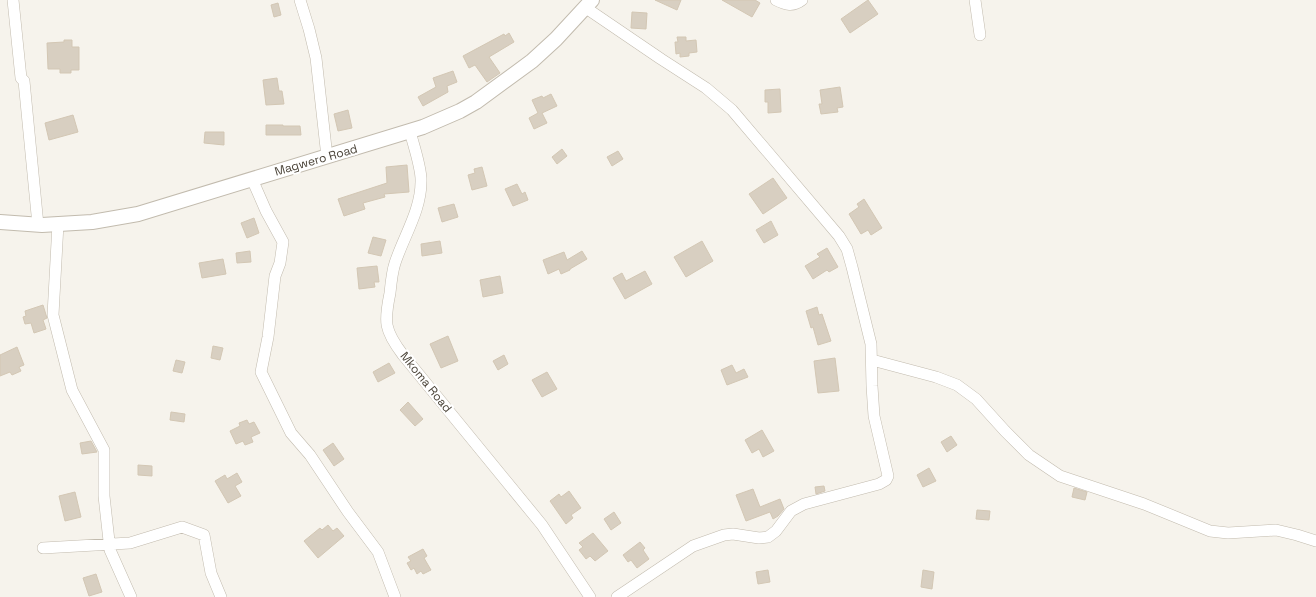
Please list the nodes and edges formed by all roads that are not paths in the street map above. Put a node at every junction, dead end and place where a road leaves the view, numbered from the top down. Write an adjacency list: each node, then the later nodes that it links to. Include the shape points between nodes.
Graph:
1 (13, 0): 13 (street)
2 (300, 0): 9 (street, via 316,58)
3 (776, 0): 4 (street, via 790,5)
4 (802, 0)
5 (975, 0): 7 (street)
6 (589, 4): 8 (street, Magwero Road, via 536,57 494,89 460,111); 14 (street, via 706,88 732,110 839,236 847,249 852,267 871,344)
7 (980, 35)
8 (410, 131): 9 (street, Magwero Road); 21 (street, Mkoma Road, via 422,181 414,215 395,264 386,315 389,333 394,344 542,525)
9 (327, 157): 10 (street, Magwero Road)
10 (252, 179): 12 (street, Magwero Road, via 138,214 92,222); 20 (street, via 283,242 275,276 261,372 291,433 310,455 378,552)
11 (0, 222): 13 (street, Magwero Road)
12 (58, 224): 13 (street, Magwero Road); 16 (street, via 53,315 72,390 104,450 104,496)
13 (38, 225)
14 (872, 360): 15 (street, via 957,385 976,399 1029,455 1060,476 1144,504 1210,531 1228,533 1276,530); 22 (street, via 874,416 888,476 886,480 804,504 792,511 768,537 724,534 693,546)
15 (1316, 541)
16 (110, 544): 17 (street); 18 (street, via 110,550); 19 (street, via 130,543 182,527 204,535 211,573)
17 (43, 548)
18 (131, 597)
19 (221, 597)
20 (395, 597)
21 (590, 597)
22 (617, 597)

